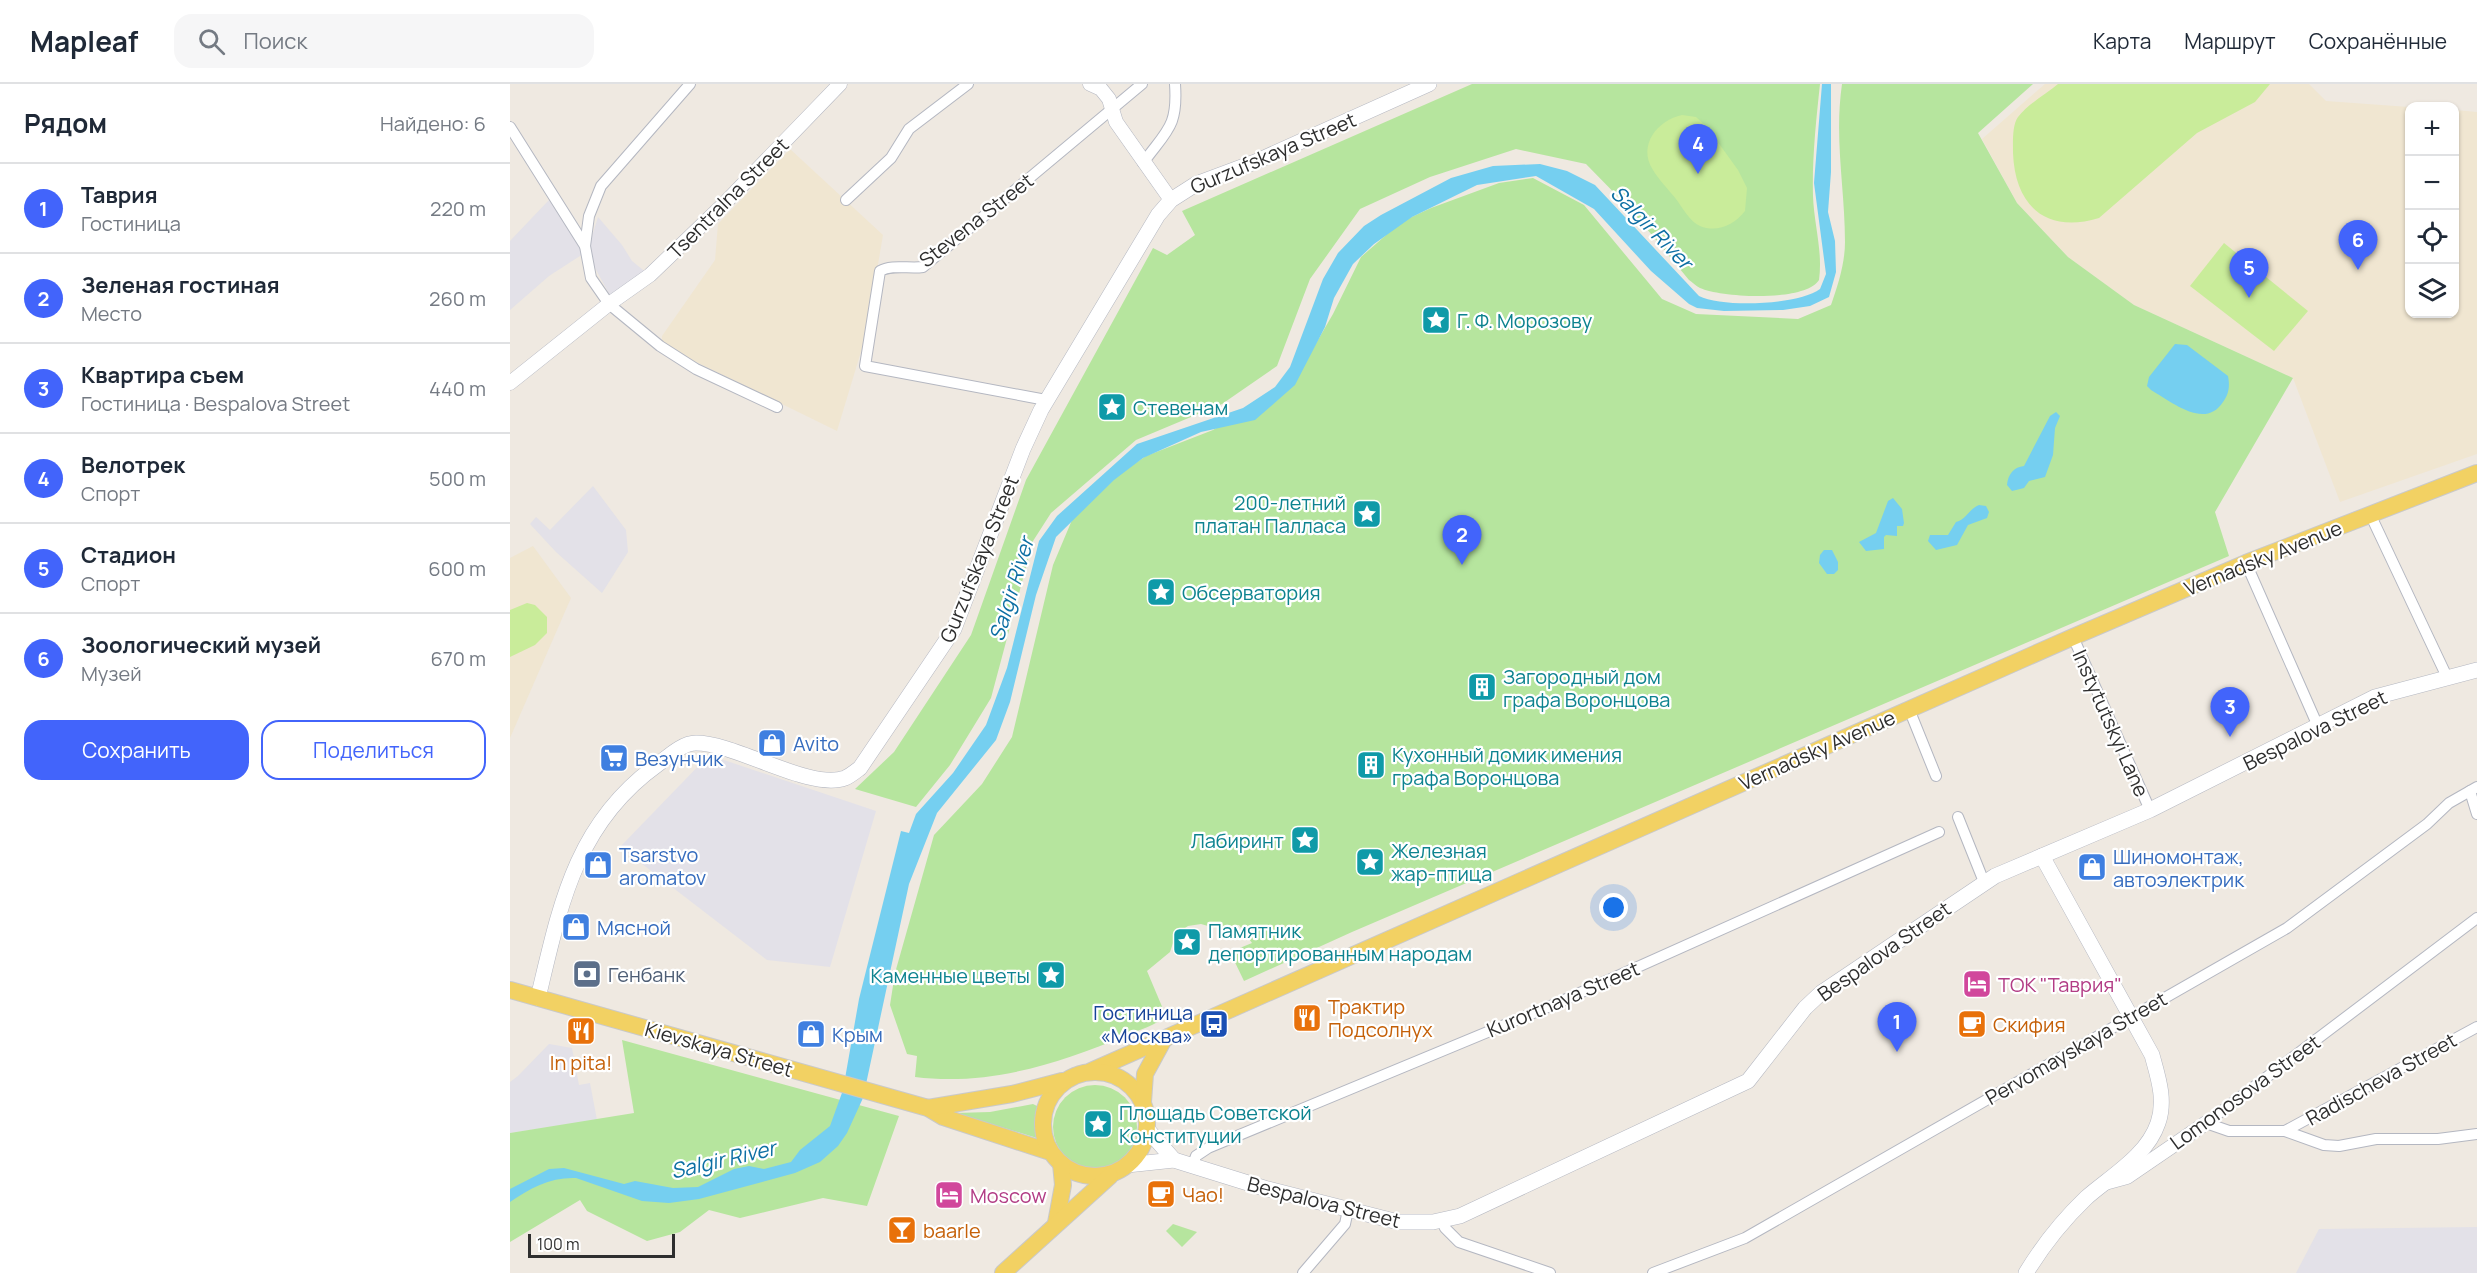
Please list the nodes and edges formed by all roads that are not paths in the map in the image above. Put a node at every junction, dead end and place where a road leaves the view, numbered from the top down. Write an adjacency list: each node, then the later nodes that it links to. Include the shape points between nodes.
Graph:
1 (690, 84): 13 (street, via 601,186 589,216)
2 (840, 84): 14 (street, Tsentralna Street, via 670,256)
3 (968, 84): 11 (street, via 909,129 891,158)
4 (1090, 84): 8 (street, via 1101,89)
5 (1142, 84): 8 (street, Stevena Street)
6 (1175, 84): 10 (street, via 1174,121)
7 (1430, 84): 12 (main road, Gurzufskaya Street, via 1196,184)
8 (1112, 111): 10 (street); 16 (street, Stevena Street, via 923,267 887,267 880,271 865,366)
9 (510, 127): 13 (street)
10 (1143, 163): 12 (street)
11 (846, 200)
12 (1171, 200): 16 (main road, Gurzufskaya Street, via 1136,249)
13 (585, 246): 14 (street, via 591,278)
14 (609, 304): 15 (street, Tsentralna Street); 17 (street, via 687,363)
15 (510, 383)
16 (1046, 400): 36 (main road, Gurzufskaya Street, via 1023,449 954,629 860,768 845,778 830,780 714,746 695,742 683,746 646,773 595,828 578,858)
17 (777, 407)
18 (2477, 473): 19 (main road, Vernadsky Avenue)
19 (2370, 514): 20 (main road, Vernadsky Avenue); 23 (street)
20 (2246, 564): 21 (main road, Vernadsky Avenue); 25 (street)
21 (2073, 637): 24 (main road, Vernadsky Avenue); 28 (street, Instytutskyi Lane)
22 (2477, 670): 23 (main road, Bespalova Street)
23 (2447, 677): 25 (main road, Bespalova Street, via 2375,697)
24 (1909, 709): 26 (street); 39 (main road, Vernadsky Avenue)
25 (2317, 724): 28 (main road, Bespalova Street)
26 (1936, 776)
27 (2474, 789): 29 (street); 37 (street, Pervomayskaya Street, via 2449,803 2427,824 2287,928)
28 (2150, 810): 32 (main road, Bespalova Street)
29 (2477, 814)
30 (1958, 817): 33 (street)
31 (1939, 832): 52 (street, Kurortnaya Street, via 1555,1004 1208,1148 1196,1156)
32 (2042, 856): 33 (main road, Bespalova Street); 37 (main road)
33 (1984, 882): 56 (main road, Bespalova Street, via 1821,993 1804,1008 1748,1081)
34 (2477, 918): 44 (street, Lomonosova Street)
35 (510, 990): 36 (main road, Kievskaya Street)
36 (538, 998): 43 (main road, Kievskaya Street)
37 (2132, 1015): 54 (main road, via 2152,1055 2162,1103 2158,1123 2148,1141 2132,1161); 61 (street, Pervomayskaya Street, via 1745,1238)
38 (2477, 1027): 46 (street, Radischeva Street)
39 (1162, 1041): 40 (main road, Vernadsky Avenue); 42 (main road, via 1145,1074)
40 (1091, 1071): 41 (main road); 42 (main road, via 1113,1074 1131,1085)
41 (1066, 1080): 43 (main road, Kievskaya Street); 48 (main road, via 1047,1100 1044,1110)
42 (1143, 1102): 45 (main road)
43 (928, 1108): 48 (main road, Kievskaya Street, via 943,1117)
44 (2206, 1123): 46 (street, via 2229,1131); 54 (street, Lomonosova Street, via 2127,1178)
45 (1147, 1129): 49 (main road, Bespalova Street); 51 (main road, via 1140,1151)
46 (2285, 1131): 47 (street, via 2339,1146 2376,1139 2438,1139)
47 (2477, 1134)
48 (1047, 1151): 50 (main road)
49 (1174, 1160): 51 (main road, Bespalova Street); 52 (main road, Bespalova Street)
50 (1061, 1164): 53 (main road, via 1095,1178); 57 (main road, via 1063,1185)
51 (1127, 1165): 53 (main road)
52 (1192, 1167): 55 (main road, Bespalova Street)
53 (1110, 1176): 57 (main road)
54 (2105, 1183): 62 (main road, Lomonosova Street, via 2052,1234)
55 (1348, 1210): 56 (main road, Bespalova Street, via 1406,1223); 59 (street, via 1345,1224)
56 (1442, 1221): 60 (street, via 1459,1242)
57 (1056, 1223): 58 (main road)
58 (1003, 1273)
59 (1303, 1273)
60 (1550, 1273)
61 (1653, 1273)
62 (2026, 1273)

